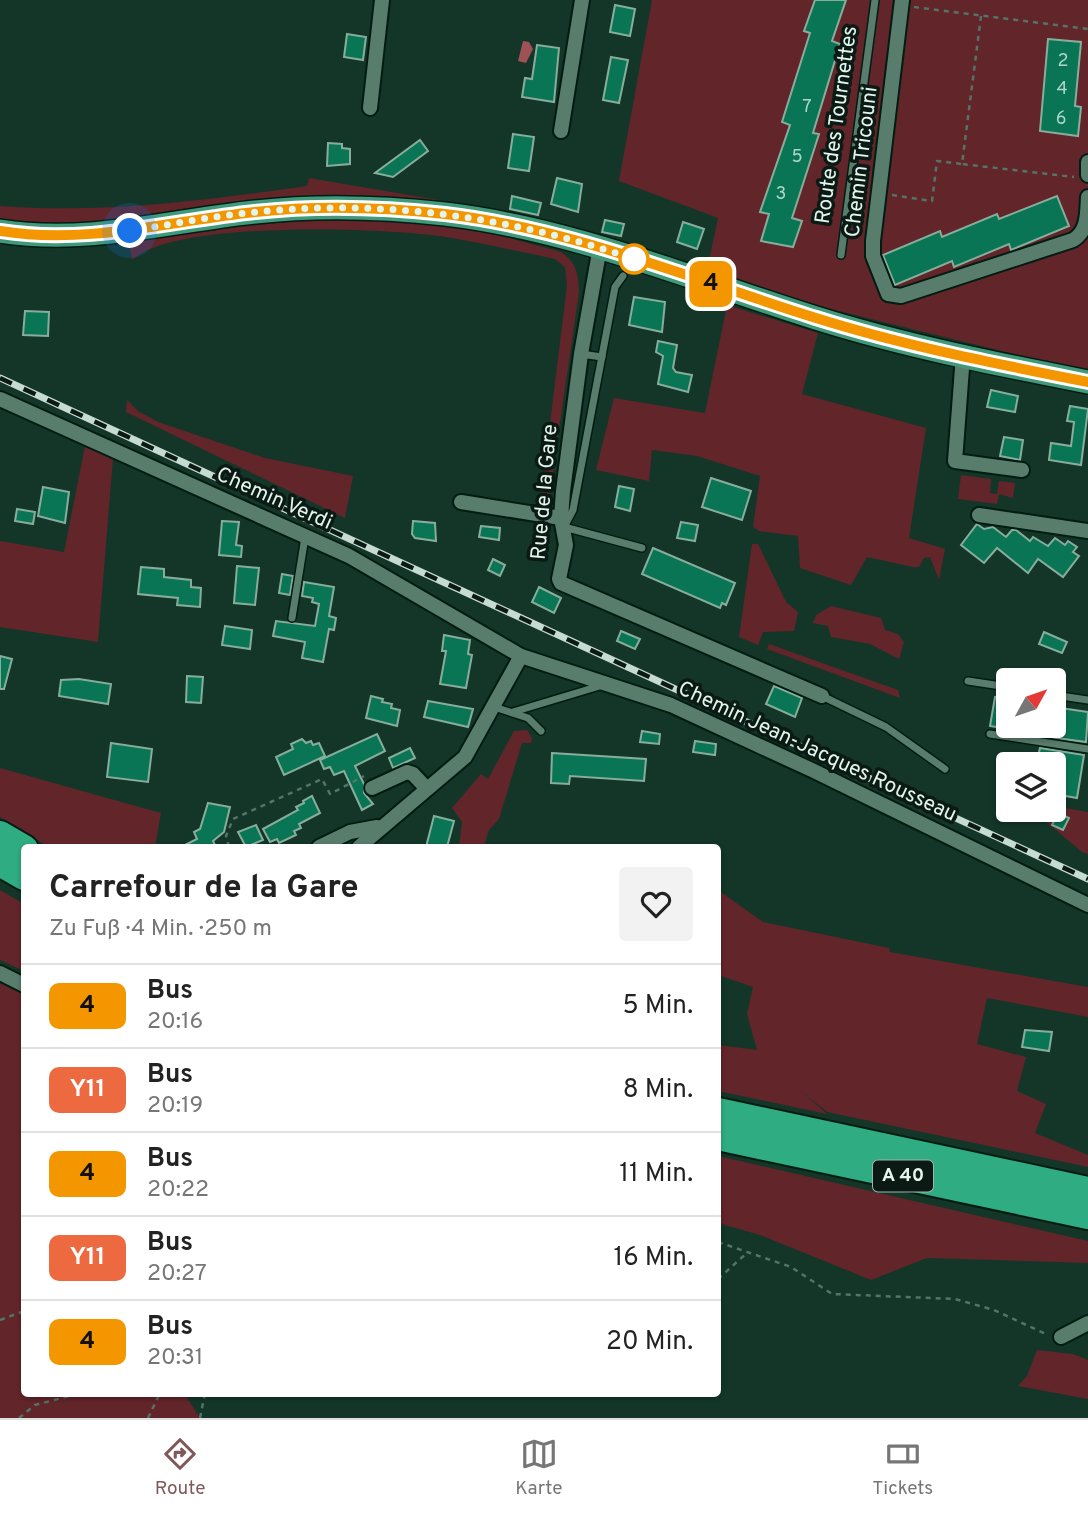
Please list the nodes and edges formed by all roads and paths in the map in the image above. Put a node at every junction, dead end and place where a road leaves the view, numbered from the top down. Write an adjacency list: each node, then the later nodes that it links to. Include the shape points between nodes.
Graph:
1 (382, 0): 7 (street)
2 (582, 0): 8 (street)
3 (875, 0): 16 (lane, Route des Tournettes)
4 (902, 3): 5 (path); 12 (street, Chemin Tricouni)
5 (981, 16): 6 (path); 10 (path)
6 (1088, 29)
7 (370, 108)
8 (561, 131)
9 (1088, 162): 11 (street)
10 (962, 164): 11 (path); 12 (path, via 937,161 932,201)
11 (1082, 176)
12 (878, 193): 13 (street, Chemin Tricouni, via 873,256 888,294 901,296 1073,240 1082,235 1086,225)
13 (1088, 197)
14 (0, 231): 15 (main road, via 85,236 254,212 376,208 479,219)
15 (600, 247): 18 (street, Rue de la Gare); 19 (main road, via 818,319)
16 (841, 255)
17 (623, 276): 20 (lane, via 615,287)
18 (580, 354): 20 (lane); 26 (street, Rue de la Gare)
19 (962, 355): 21 (main road); 23 (street, via 955,461)
20 (602, 357): 26 (lane, via 573,510)
21 (1088, 382)
22 (0, 399): 28 (street, Chemin Verdi)
23 (1022, 470)
24 (461, 502): 26 (street)
25 (979, 515): 27 (street)
26 (563, 522): 29 (lane); 35 (street, Rue de la Gare, via 566,545 558,573 561,583)
27 (1088, 531)
28 (305, 536): 30 (lane); 31 (street, Chemin Verdi, via 349,556)
29 (642, 548)
30 (292, 618)
31 (521, 656): 33 (street, Chemin Jean-Jacques Rousseau); 38 (street)
32 (968, 681): 34 (lane)
33 (607, 684): 39 (lane); 54 (street, Chemin Jean-Jacques Rousseau, via 671,705)
34 (996, 685)
35 (822, 696): 43 (lane, via 886,727)
36 (1066, 697): 37 (lane)
37 (1088, 701)
38 (494, 707): 39 (lane); 45 (street, via 470,750)
39 (513, 712): 40 (lane)
40 (541, 731)
41 (990, 734): 42 (lane)
42 (1088, 750)
43 (945, 769)
44 (375, 787): 45 (street, via 407,772); 48 (path, via 369,773 330,794 322,779 233,819 226,836)
45 (427, 789): 46 (street)
46 (381, 826): 49 (street, via 350,832); 50 (street)
47 (0, 835): 51 (highway)
48 (228, 844)
49 (325, 844)
50 (362, 844)
51 (21, 847)
52 (0, 862): 53 (highway)
53 (21, 874)
54 (1088, 905)
55 (0, 973): 56 (street)
56 (21, 984)
57 (721, 1113): 59 (highway, A 40)
58 (721, 1137): 60 (highway, A 40)
59 (1088, 1189)
60 (1088, 1215)
61 (721, 1243): 62 (path)
62 (748, 1252): 63 (path); 67 (path, via 791,1268 832,1294 955,1299)
63 (721, 1276)
64 (21, 1312): 65 (path)
65 (0, 1320)
66 (1086, 1329): 67 (street)
67 (1061, 1337)
68 (66, 1397): 71 (path, via 35,1405)
69 (158, 1397): 72 (path)
70 (204, 1397): 73 (path)
71 (19, 1418)
72 (148, 1418)
73 (200, 1418)

